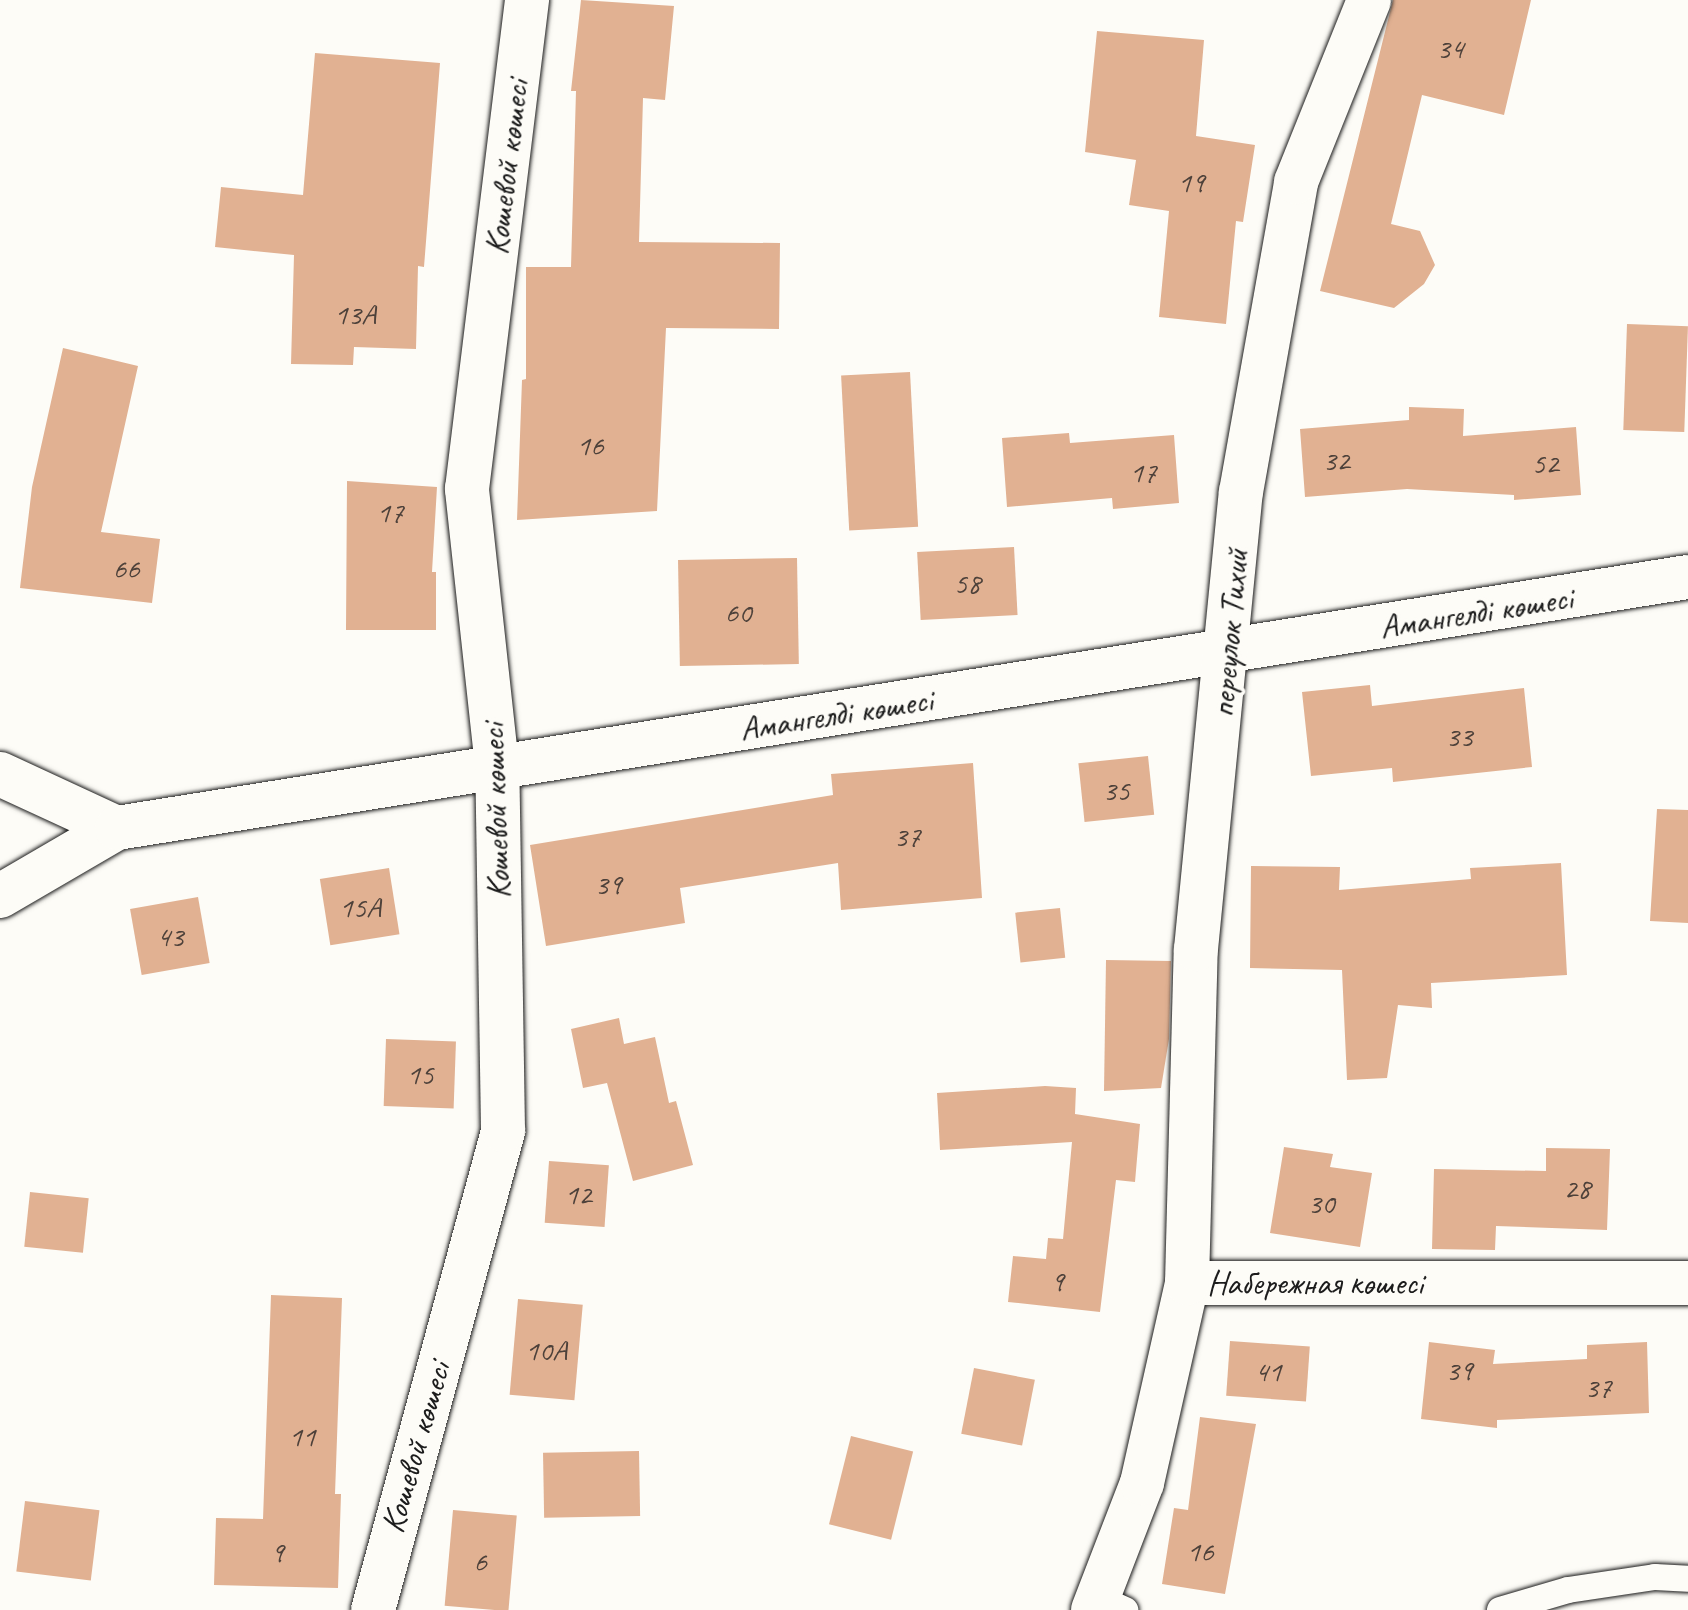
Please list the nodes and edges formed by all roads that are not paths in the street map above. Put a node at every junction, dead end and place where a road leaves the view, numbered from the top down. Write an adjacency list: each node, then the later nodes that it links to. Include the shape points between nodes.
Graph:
1 (527, 0): 5 (street, Кошевой көшесі, via 467,489)
2 (1369, 0): 4 (street, переулок Тихий, via 1296,182 1241,492)
3 (1688, 577): 4 (street, Амангелді көшесі)
4 (1229, 653): 5 (street, Амангелді көшесі); 9 (street, переулок Тихий, via 1196,949)
5 (497, 766): 7 (street, Амангелді көшесі); 13 (street, Кошевой көшесі, via 503,1130)
6 (0, 774): 7 (street)
7 (117, 828): 8 (street, Амангелді көшесі)
8 (0, 896)
9 (1187, 1283): 10 (street, Набережная көшесі); 12 (street, Набережная көшесі, via 1142,1483)
10 (1688, 1283)
11 (1688, 1579): 14 (lane, via 1655,1577 1568,1590)
12 (1106, 1606)
13 (373, 1610)
14 (1500, 1610)

